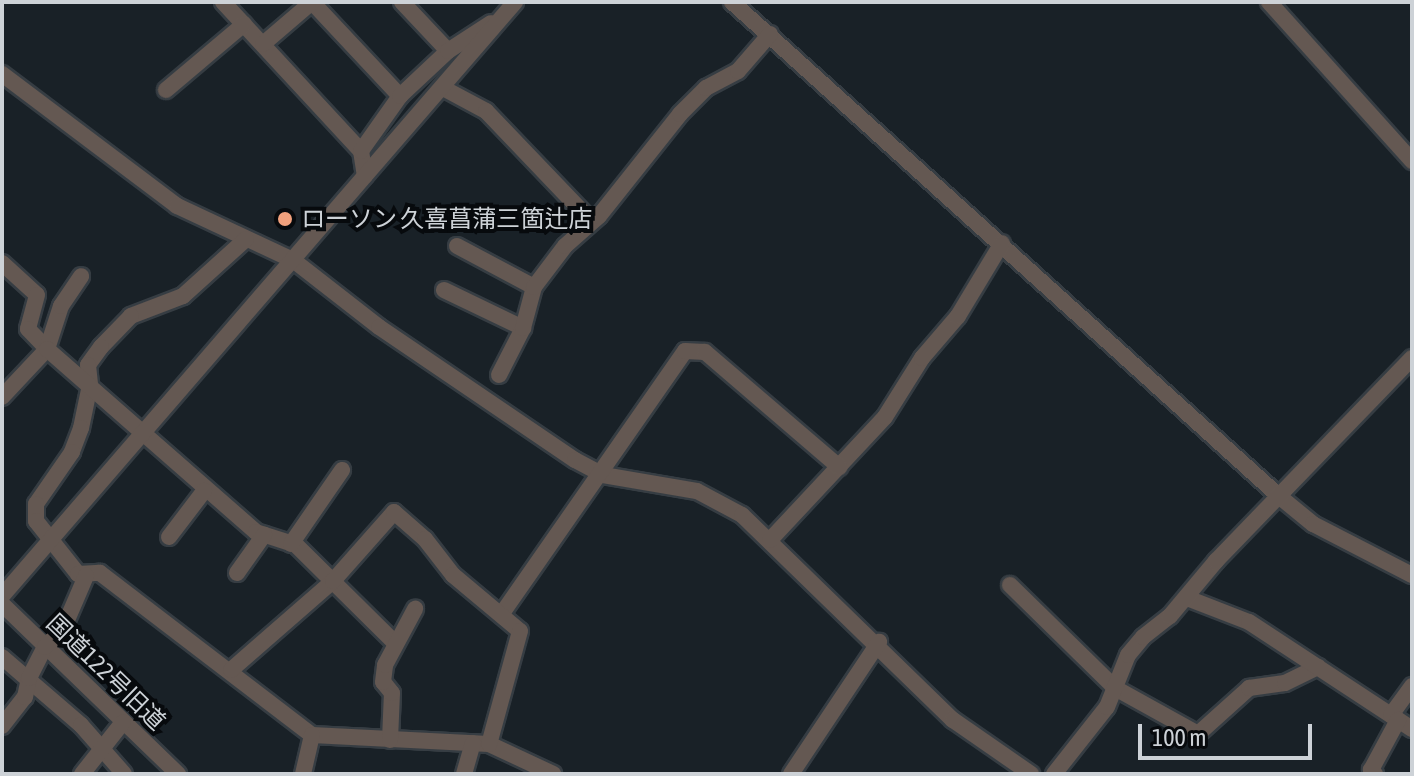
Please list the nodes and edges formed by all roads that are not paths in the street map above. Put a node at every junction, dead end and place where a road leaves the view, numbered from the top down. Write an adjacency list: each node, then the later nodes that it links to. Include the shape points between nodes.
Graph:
1 (223, 2): 7 (street)
2 (312, 2): 9 (street); 14 (street)
3 (402, 2): 10 (street)
4 (732, 2): 8 (street)
5 (1269, 2): 16 (street)
6 (505, 6): 10 (street); 12 (street)
7 (244, 24): 9 (street); 13 (street)
8 (770, 34): 18 (street, via 738,71 706,88 680,114); 20 (street)
9 (263, 44): 15 (street)
10 (448, 51): 14 (street)
11 (2, 74): 19 (street, via 177,206)
12 (443, 88): 17 (street); 18 (street, via 486,111)
13 (166, 90)
14 (400, 96): 15 (street)
15 (361, 151): 17 (street)
16 (1412, 161)
17 (365, 176): 22 (street)
18 (592, 222): 25 (street, via 565,246)
19 (246, 239): 22 (street); 31 (street, via 183,296 131,316 115,329 88,365)
20 (1002, 243): 34 (street, via 958,316 922,358 885,417); 38 (street)
21 (457, 246): 25 (street)
22 (293, 260): 33 (street); 36 (street, via 446,374)
23 (2, 263): 28 (street, via 37,295 28,329)
24 (81, 276): 28 (street, via 61,306)
25 (534, 287): 27 (street)
26 (444, 290): 27 (street)
27 (523, 328): 30 (street)
28 (47, 349): 31 (street); 32 (street)
29 (1412, 358): 38 (street)
30 (499, 375)
31 (90, 385): 33 (street); 42 (street, via 72,452 34,510)
32 (2, 397)
33 (144, 432): 37 (street); 42 (street)
34 (839, 467): 36 (street, via 705,352 685,351); 41 (street)
35 (342, 470): 43 (street)
36 (603, 475): 41 (street, via 662,483 714,498); 53 (street)
37 (204, 491): 39 (street); 40 (street)
38 (1280, 497): 45 (street, via 1313,524); 50 (street)
39 (264, 535): 43 (street); 44 (street)
40 (169, 537)
41 (770, 540): 54 (street)
42 (49, 542): 46 (street); 49 (street)
43 (291, 544): 47 (street)
44 (237, 573)
45 (1412, 575)
46 (86, 576): 56 (street, via 64,627); 59 (street, via 100,573)
47 (333, 581): 53 (street, via 394,512 469,591); 55 (street); 59 (street)
48 (1010, 585): 62 (street)
49 (2, 596)
50 (1187, 598): 58 (street, via 1249,622); 62 (street, via 1128,655)
51 (2, 604): 56 (street, 国道122号旧道)
52 (415, 609): 55 (street)
53 (503, 612): 68 (street, via 520,631 520,639)
54 (879, 642): 76 (street); 77 (street, via 953,720)
55 (395, 643): 67 (street, via 383,682 392,693)
56 (45, 647): 60 (street); 64 (street, 国道122号旧道)
57 (2, 657): 60 (street)
58 (1318, 667): 62 (street, via 1285,683 1249,688 1198,734); 63 (street)
59 (231, 670): 66 (street)
60 (29, 678): 65 (street, via 25,697); 69 (street)
61 (1412, 686): 63 (street)
62 (1115, 688): 78 (street, via 1107,707)
63 (1400, 721): 79 (street, via 1371,770)
64 (123, 722): 69 (street); 72 (street, 国道122号旧道)
65 (2, 726)
66 (312, 735): 67 (street); 73 (street)
67 (390, 740): 68 (street)
68 (481, 744): 74 (street); 75 (street)
69 (102, 746): 70 (street); 71 (street)
70 (82, 774)
71 (124, 774)
72 (178, 774)
73 (303, 774)
74 (464, 774)
75 (553, 774)
76 (791, 774)
77 (1031, 774)
78 (1054, 774)
79 (1375, 774)

